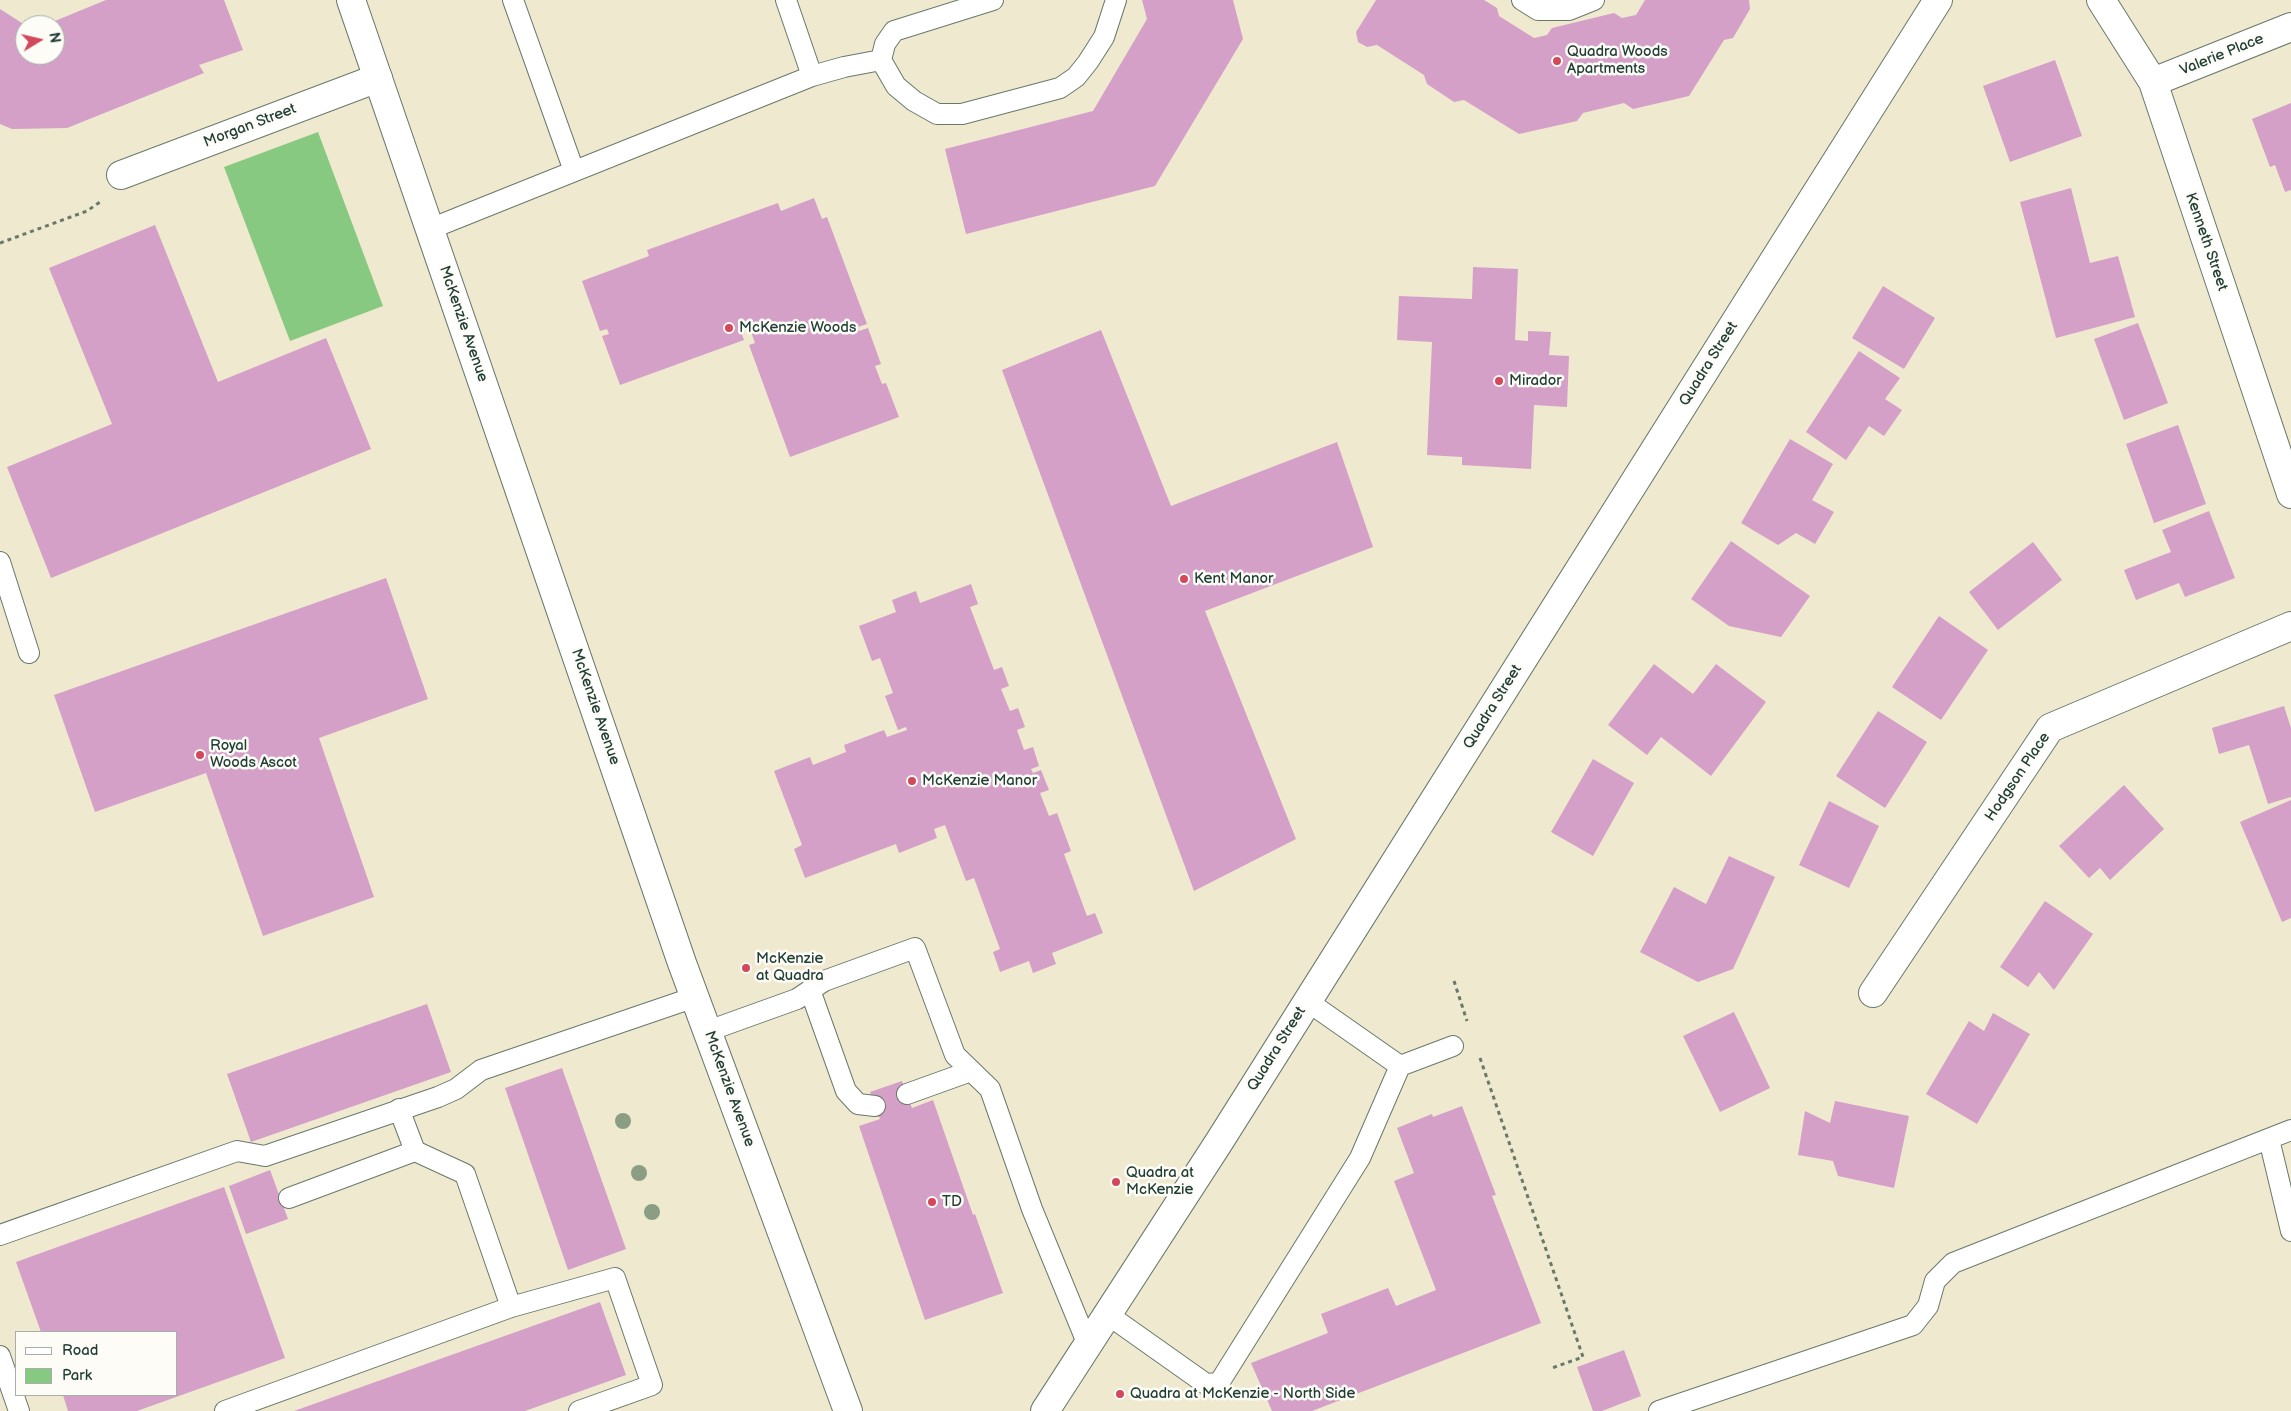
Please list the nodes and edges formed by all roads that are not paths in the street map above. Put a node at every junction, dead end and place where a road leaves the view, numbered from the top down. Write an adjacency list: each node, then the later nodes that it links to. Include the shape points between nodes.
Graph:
1 (350, 0): 13 (main road, McKenzie Avenue)
2 (513, 0): 15 (lane)
3 (786, 0): 12 (lane)
4 (993, 0): 11 (lane, via 894,31 885,44)
5 (1116, 0): 11 (lane, via 1104,36 1076,77 1060,88 962,114 937,114 914,101 896,86)
6 (1522, 0): 7 (lane, via 1538,10 1569,10)
7 (1594, 0)
8 (2101, 0): 14 (main road, Kenneth Street)
9 (1929, 3): 25 (main road, Quadra Street)
10 (2291, 27): 14 (main road, Valerie Place)
11 (881, 60): 12 (lane)
12 (812, 76): 15 (lane)
13 (378, 78): 16 (main road, Morgan Street); 17 (main road, McKenzie Avenue)
14 (2153, 82): 18 (main road, Kenneth Street)
15 (574, 171): 17 (lane)
16 (121, 175)
17 (430, 229): 24 (main road, McKenzie Avenue)
18 (2291, 494)
19 (0, 562): 21 (lane)
20 (2291, 626): 23 (main road, Hodgson Place, via 2050,728)
21 (29, 653)
22 (810, 990): 26 (lane, via 797,998); 29 (lane, via 824,981 915,948 955,1055); 31 (lane, via 846,1091 858,1104)
23 (1874, 993)
24 (695, 998): 26 (main road, McKenzie Avenue); 32 (lane, via 481,1070 456,1089)
25 (1307, 1001): 28 (lane); 40 (main road, Quadra Street)
26 (708, 1031): 46 (main road, McKenzie Avenue)
27 (1453, 1046): 28 (lane)
28 (1400, 1066): 40 (lane, via 1360,1158 1219,1383 1206,1384)
29 (971, 1071): 30 (lane); 41 (lane, via 990,1088 1032,1208)
30 (907, 1094)
31 (875, 1106)
32 (399, 1109): 35 (lane); 38 (lane, via 265,1156 237,1152)
33 (2291, 1130): 34 (lane)
34 (2269, 1139): 37 (lane); 48 (lane, via 1953,1263 1934,1281 1928,1306 1913,1325)
35 (415, 1151): 36 (lane); 39 (lane, via 465,1174)
36 (288, 1198)
37 (2291, 1231)
38 (0, 1235)
39 (511, 1307): 44 (lane); 45 (lane, via 615,1278 652,1386)
40 (1107, 1314): 41 (main road, Quadra Street)
41 (1088, 1345): 47 (main road, Quadra Street)
42 (0, 1356): 43 (lane)
43 (19, 1411)
44 (226, 1411)
45 (579, 1411)
46 (848, 1411)
47 (1045, 1411)
48 (1659, 1411)

